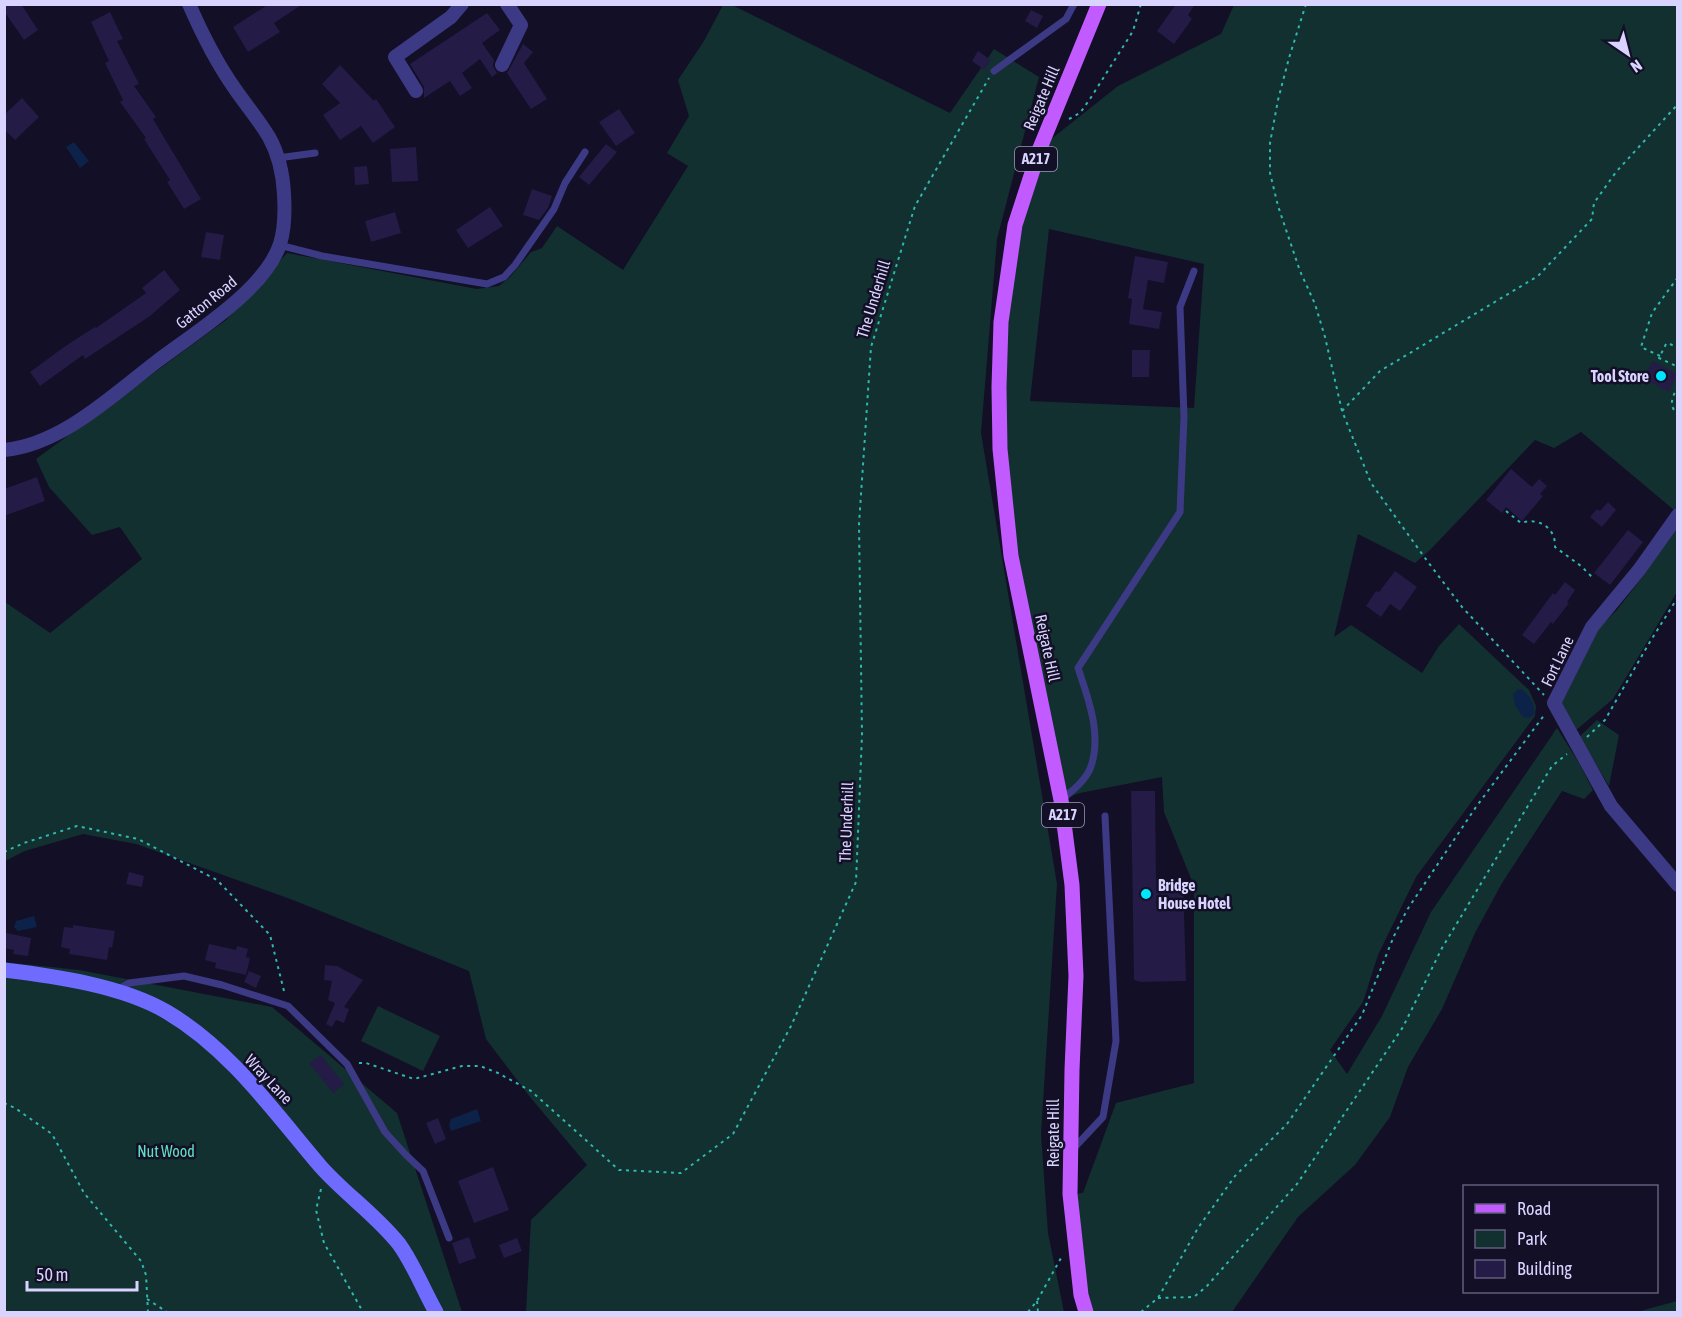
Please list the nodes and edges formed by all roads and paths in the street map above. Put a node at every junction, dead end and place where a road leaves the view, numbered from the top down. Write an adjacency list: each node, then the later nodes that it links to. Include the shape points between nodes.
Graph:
1 (189, 4): 15 (street, Gatton Road, via 216,60 257,118)
2 (462, 4): 10 (street, via 451,17 395,57)
3 (507, 4): 8 (street, via 521,25)
4 (1074, 4): 9 (lane, via 1066,19)
5 (1099, 4): 12 (main road, Reigate Hill / A217)
6 (1141, 4): 12 (path, via 1132,31 1080,113 1071,119)
7 (1305, 4): 23 (path, via 1278,100 1270,143 1270,173 1325,337)
8 (502, 65)
9 (994, 71): 39 (path, The Underhill, via 915,206 871,347 859,524 862,735 856,882 791,1026 733,1134 681,1173 619,1170 531,1091 498,1073 480,1066 462,1066 414,1079 366,1063)
10 (416, 91)
11 (1677, 104): 23 (path, via 1616,172 1594,203 1592,219 1538,276 1380,371)
12 (1051, 119): 32 (main road, Reigate Hill / A217, via 1015,225 1001,322 1000,449 1011,556)
13 (585, 152): 16 (lane, via 554,209 515,265 504,277 487,284)
14 (315, 153): 15 (lane)
15 (278, 158): 16 (street, Gatton Road, via 285,208)
16 (279, 246): 25 (street, Gatton Road, via 268,268 236,302 93,410 42,441)
17 (1194, 271): 32 (lane, via 1180,308 1184,417 1180,512 1078,668 1092,712 1094,751 1089,770)
18 (1677, 277): 20 (path, via 1652,313 1641,347)
19 (1677, 348): 20 (path, via 1668,344)
20 (1660, 356): 21 (path)
21 (1677, 368)
22 (1677, 386): 24 (path, via 1671,401)
23 (1342, 411): 30 (path, via 1371,483 1425,558 1462,607)
24 (1677, 415)
25 (4, 450)
26 (1506, 512): 28 (path, via 1521,523 1545,525 1554,536 1555,548)
27 (1677, 514): 30 (street, Fort Lane, via 1639,570 1592,627)
28 (1594, 579)
29 (1677, 597): 31 (path, via 1605,720)
30 (1554, 703): 31 (street, Fort Lane); 45 (path, via 1423,883 1394,936 1362,1015 1287,1124 1235,1176 1198,1228)
31 (1578, 745): 35 (street, Fort Lane, via 1611,806); 45 (path, via 1552,766 1442,948 1403,1027 1297,1184 1194,1297)
32 (1061, 800): 41 (main road, Reigate Hill / A217, via 1072,885 1076,976)
33 (1105, 816): 41 (lane, via 1116,1041 1103,1117)
34 (4, 852): 38 (path, via 78,826 138,839 217,880 270,935)
35 (1677, 885)
36 (4, 970): 37 (street, Wray Lane)
37 (115, 991): 38 (lane, via 129,983 184,976); 42 (street, Wray Lane, via 166,1011 190,1027 254,1087)
38 (288, 1006): 39 (lane)
39 (347, 1064): 44 (lane, via 385,1132 423,1171)
40 (4, 1103): 46 (path, via 52,1134 84,1193 141,1261 147,1275)
41 (1071, 1151): 43 (main road, Reigate Hill / A217)
42 (323, 1169): 50 (path, via 316,1210 324,1243); 51 (street, Wray Lane, via 399,1245)
43 (1073, 1237): 47 (path); 54 (main road, Reigate Hill / A217)
44 (449, 1238)
45 (1158, 1298): 55 (path)
46 (147, 1299): 48 (path); 49 (path)
47 (1037, 1301): 52 (path); 53 (path)
48 (148, 1312)
49 (167, 1312)
50 (363, 1312)
51 (436, 1312)
52 (1028, 1312)
53 (1038, 1312)
54 (1086, 1312)
55 (1141, 1312)

